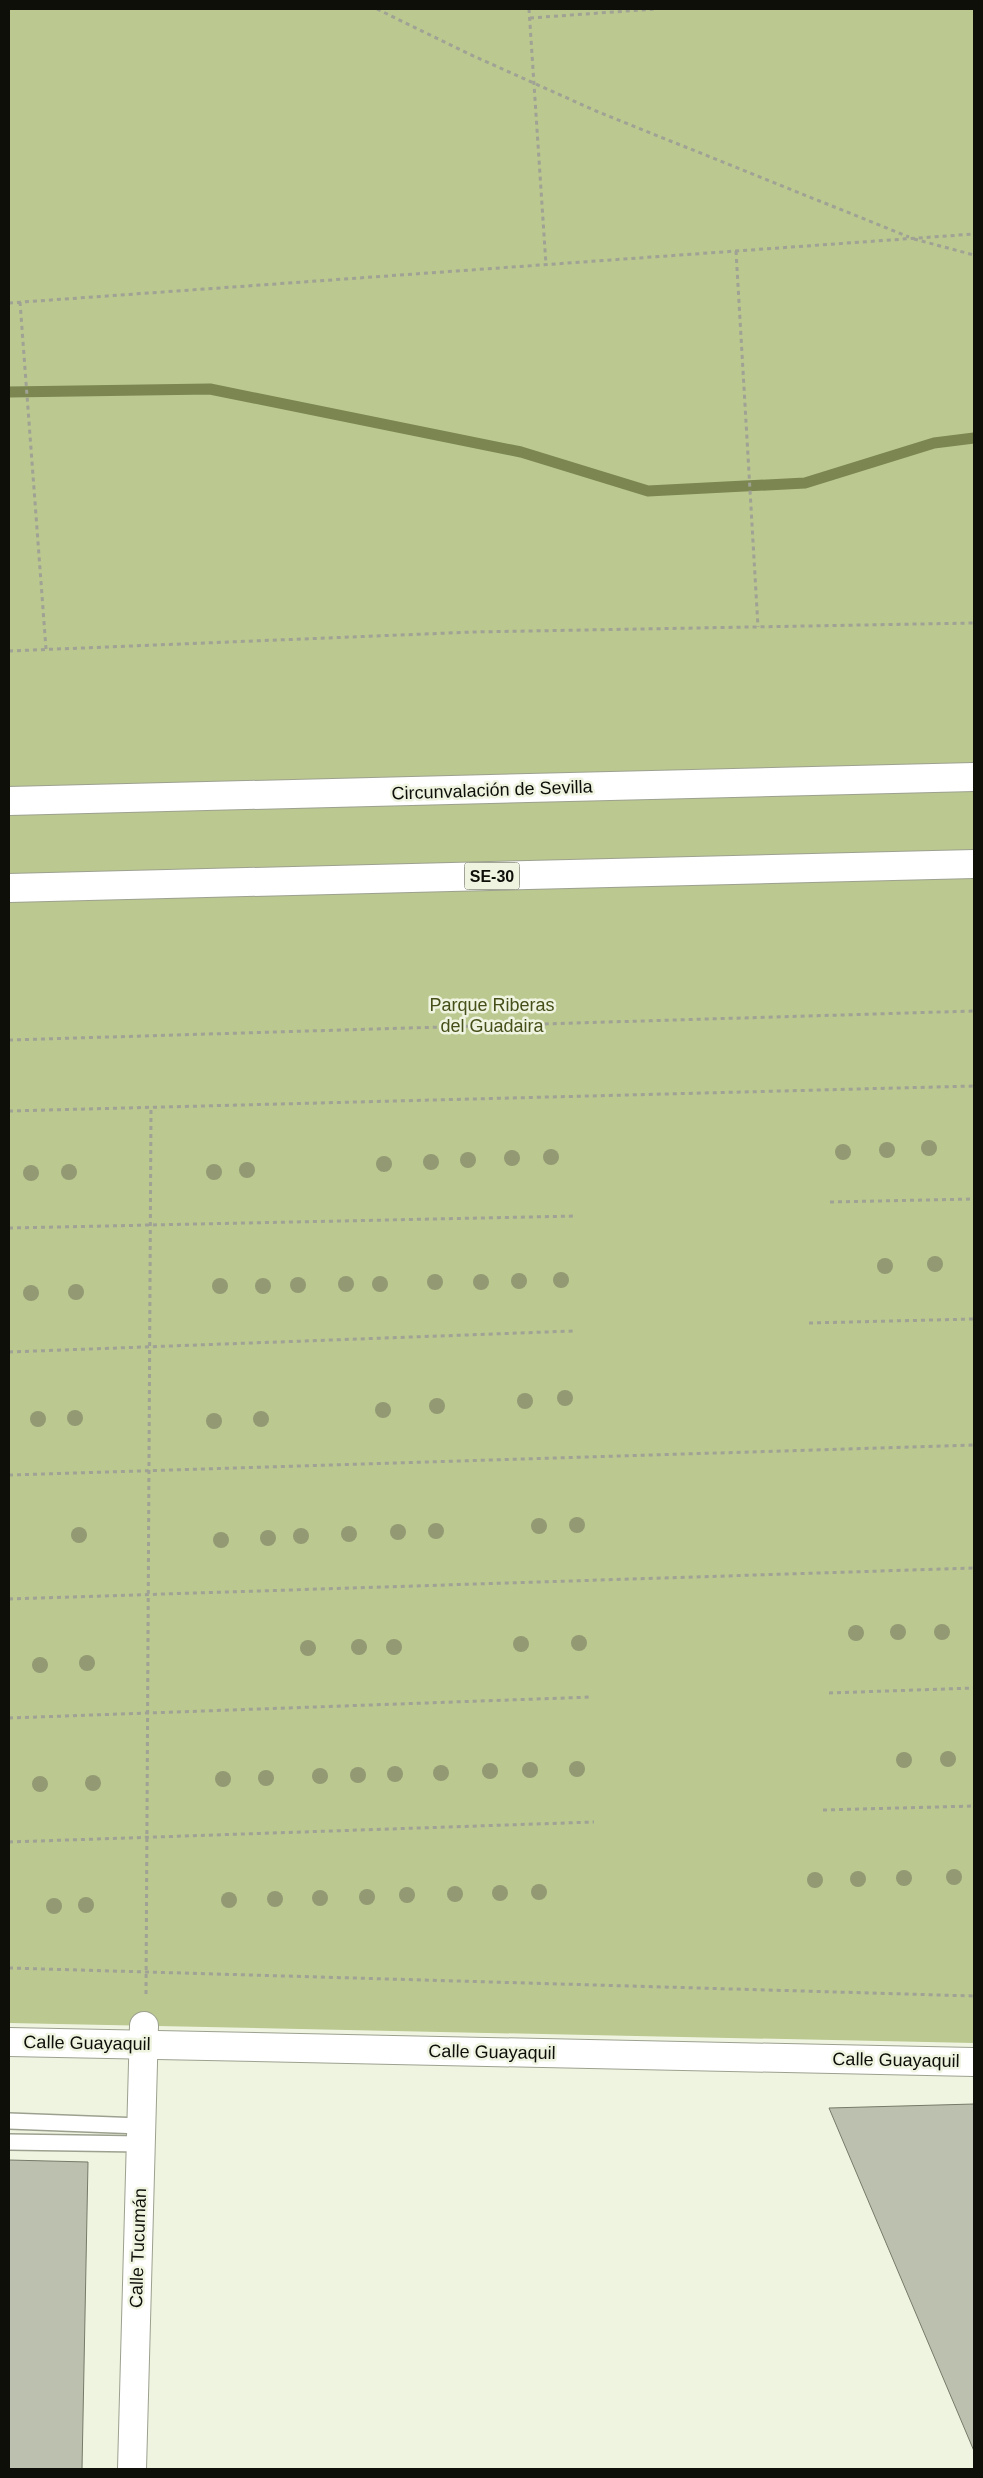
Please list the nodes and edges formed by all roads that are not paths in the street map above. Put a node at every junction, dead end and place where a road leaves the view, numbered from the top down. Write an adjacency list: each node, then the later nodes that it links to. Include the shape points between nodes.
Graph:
1 (974, 777): 2 (main road, Circunvalación de Sevilla)
2 (9, 801)
3 (974, 864): 4 (main road, SE-30)
4 (9, 888)
5 (144, 2035): 6 (main road, Calle Guayaquil); 7 (main road, Calle Guayaquil); 9 (main road, Calle Tucumán)
6 (9, 2042)
7 (974, 2062)
8 (9, 2121): 9 (lane)
9 (141, 2135): 10 (lane); 11 (main road, Calle Tucumán)
10 (9, 2142)
11 (132, 2469)

